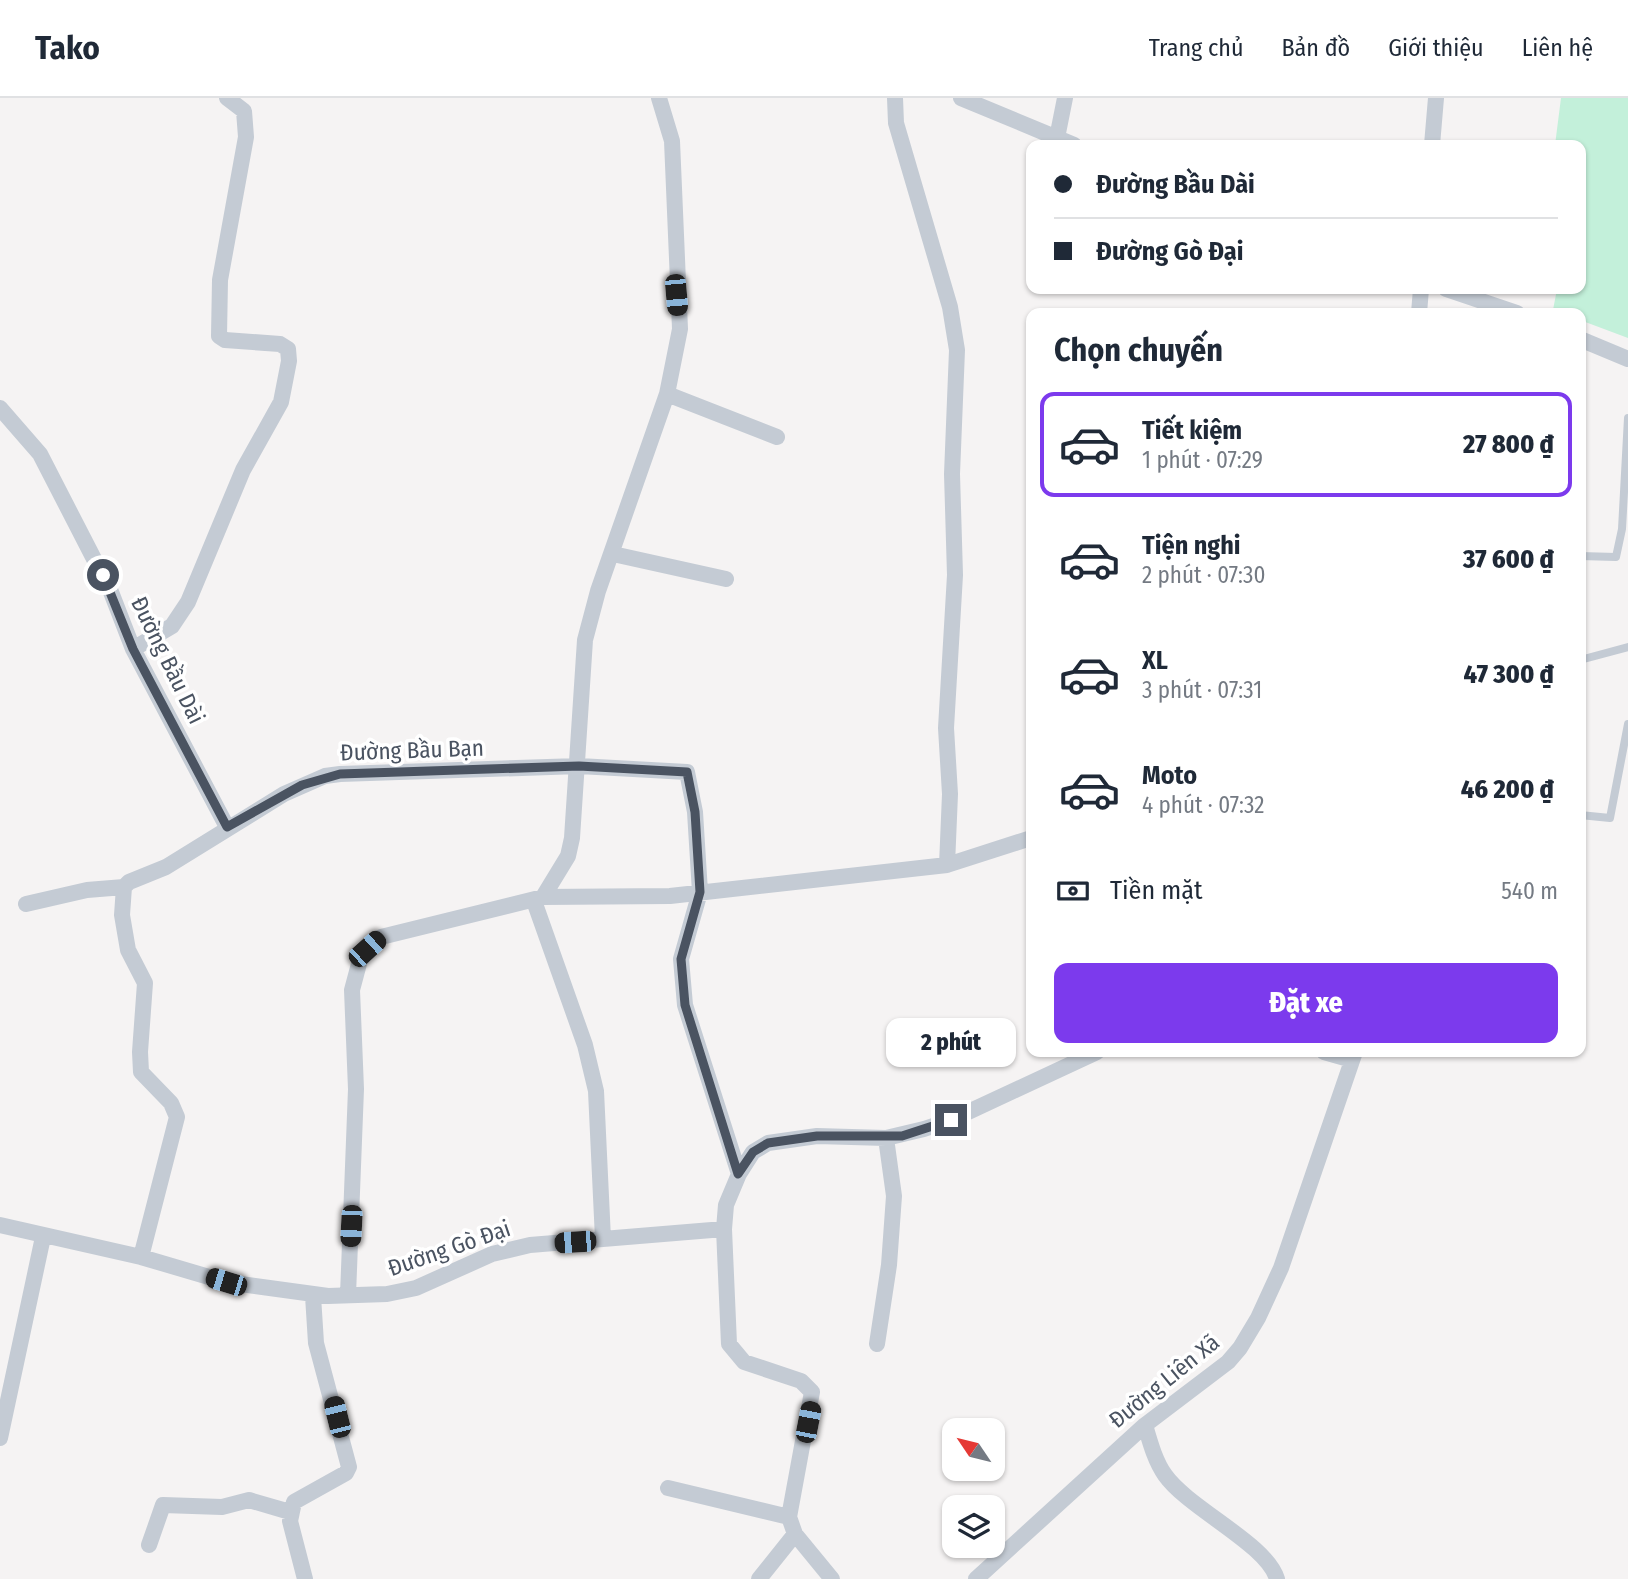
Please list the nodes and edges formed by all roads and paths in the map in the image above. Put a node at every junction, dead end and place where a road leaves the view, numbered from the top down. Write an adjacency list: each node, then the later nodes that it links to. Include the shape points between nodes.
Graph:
1 (227, 98): 22 (street, via 244,111 246,137 220,280 219,336 280,344 288,349 289,361 276,414 243,470 183,610 172,626)
2 (659, 98): 14 (street, via 672,141 678,242 680,329)
3 (895, 98): 29 (street, via 896,123 950,307 957,350 951,474 955,575 946,728 950,794)
4 (961, 98): 7 (street)
5 (1065, 98): 7 (street)
6 (1436, 98): 9 (street)
7 (1057, 138): 8 (street)
8 (1062, 140)
9 (1432, 140)
10 (1461, 294): 11 (street)
11 (1502, 308)
12 (1586, 342): 13 (street)
13 (1628, 359)
14 (667, 394): 17 (street); 18 (street)
15 (0, 408): 22 (street, Đường Bầu Dài, via 40,454 111,592)
16 (1628, 418): 19 (lane, via 1622,529 1616,557)
17 (777, 437)
18 (613, 554): 20 (street); 25 (street, via 581,663)
19 (1586, 556)
20 (726, 579)
21 (1628, 647): 23 (lane)
22 (133, 649): 27 (street, Đường Bầu Dài)
23 (1586, 658)
24 (1628, 724): 26 (lane, via 1610,818)
25 (579, 766): 27 (street, Đường Bầu Bạn, via 325,776); 31 (street, Đường Bầu Bạn, via 687,772 695,812); 32 (street, via 568,856)
26 (1586, 816)
27 (227, 827): 30 (street, Đường Bầu Bạn, via 166,867)
28 (1026, 840): 29 (street)
29 (947, 865): 31 (street)
30 (124, 887): 33 (street); 42 (street, via 122,915 128,950 145,983 141,1073 177,1116)
31 (700, 892): 32 (street); 37 (street, via 681,959 685,1005)
32 (539, 899): 41 (street, via 596,1091); 43 (street, via 381,937 360,960 352,990 356,1102)
33 (26, 904)
34 (1086, 1057): 36 (street, via 951,1120)
35 (1353, 1057): 46 (street, Đường Liên Xã, via 1281,1268 1258,1318 1228,1362)
36 (886, 1138): 37 (street, via 817,1136 768,1143 753,1152); 45 (street, via 894,1196)
37 (738, 1174): 39 (street, via 726,1205)
38 (0, 1225): 40 (street, Đường Gò Đại)
39 (724, 1229): 41 (street, Đường Gò Đại); 50 (street, via 729,1344 744,1362 801,1381 812,1392)
40 (43, 1237): 42 (street, Đường Gò Đại); 47 (street)
41 (603, 1239): 43 (street, Đường Gò Đại, via 509,1249 416,1288)
42 (141, 1257): 44 (street, Đường Gò Đại, via 226,1282)
43 (348, 1295): 44 (street, Đường Gò Đại)
44 (313, 1296): 49 (street, via 316,1343 349,1468 294,1502)
45 (877, 1344)
46 (1144, 1425): 56 (street, Đường Liên Xã); 57 (street, via 1165,1475 1265,1560)
47 (0, 1438)
48 (668, 1488): 50 (street)
49 (290, 1512): 52 (street, via 249,1500 222,1507 163,1505); 53 (street)
50 (789, 1517): 51 (street)
51 (795, 1534): 54 (street); 55 (street)
52 (149, 1545)
53 (305, 1579)
54 (759, 1579)
55 (832, 1579)
56 (976, 1579)
57 (1277, 1579)

